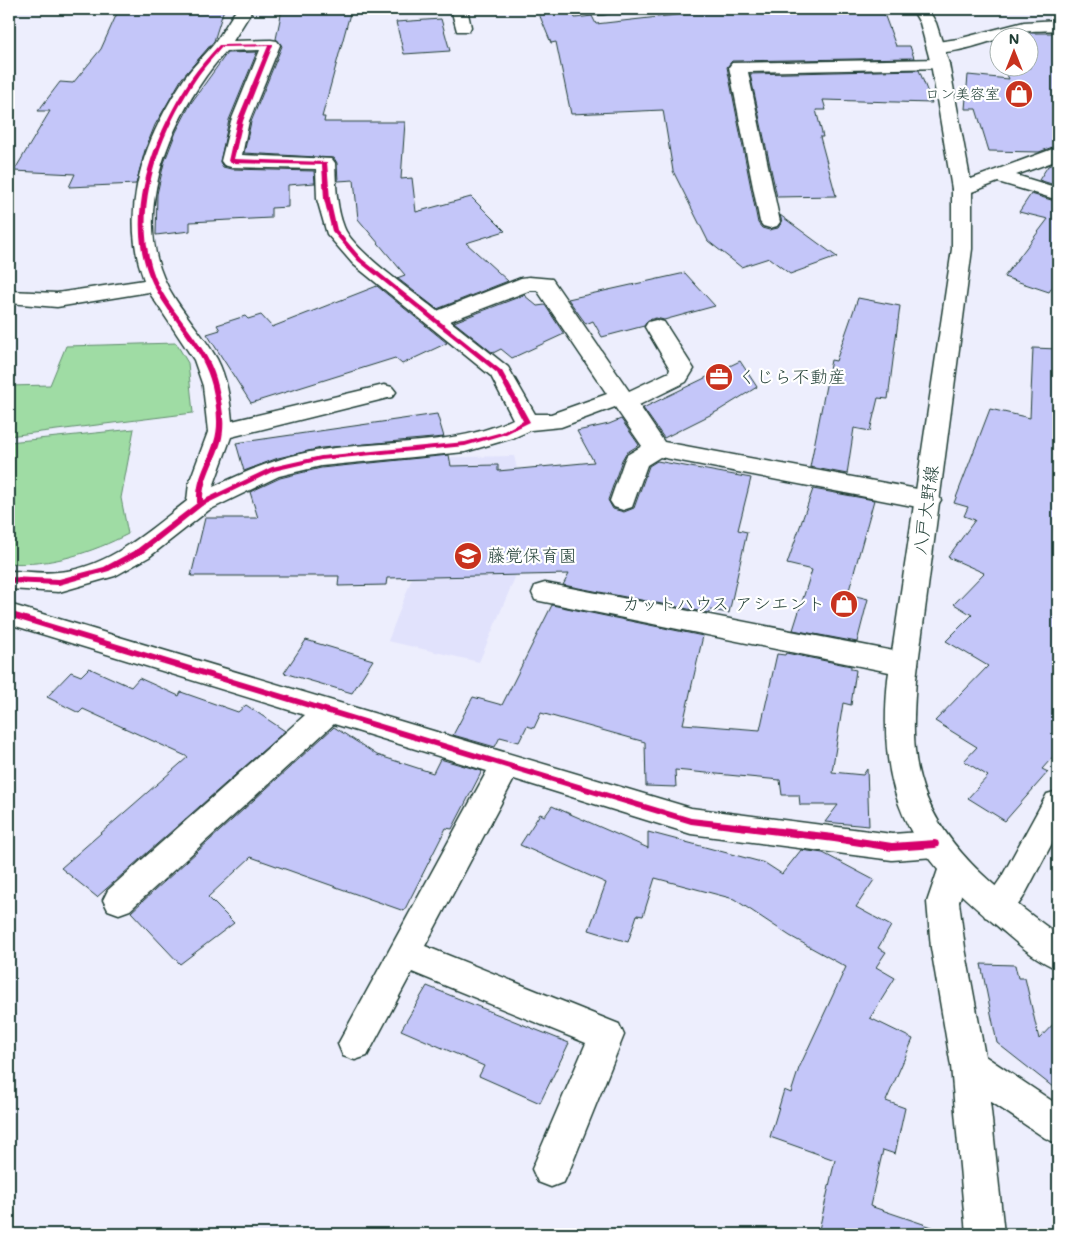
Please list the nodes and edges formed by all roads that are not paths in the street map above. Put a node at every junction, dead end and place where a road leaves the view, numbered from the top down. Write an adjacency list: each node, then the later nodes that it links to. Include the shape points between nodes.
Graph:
1 (245, 9): 8 (street)
2 (459, 9): 7 (street)
3 (589, 9): 4 (street)
4 (604, 9)
5 (920, 9): 9 (street, 八戸大野線)
6 (1058, 25): 9 (street, via 1024,27 958,44)
7 (463, 27)
8 (221, 46): 15 (street, via 193,80 167,128 147,177 141,212 144,246); 17 (street, via 271,45 240,121 231,161 324,163 334,230 360,260)
9 (938, 56): 12 (street, 八戸大野線); 14 (street, via 738,67)
10 (1058, 153): 11 (street)
11 (998, 176): 12 (street); 13 (street)
12 (962, 189): 24 (street, 八戸大野線, via 962,249)
13 (1058, 194)
14 (770, 222)
15 (156, 285): 16 (street, via 58,300); 22 (street, via 200,350 215,384)
16 (9, 298)
17 (434, 320): 20 (street, via 529,283 544,284); 21 (street, via 500,372)
18 (656, 327): 20 (street, via 682,369 678,378)
19 (384, 392): 22 (street)
20 (622, 400): 21 (street, via 553,422); 23 (street)
21 (527, 422): 26 (street, via 504,433 465,444 321,458 272,469)
22 (220, 432): 26 (street, via 199,488)
23 (656, 448): 24 (street); 25 (street, via 636,460)
24 (928, 500): 30 (street, 八戸大野線)
25 (624, 501)
26 (200, 504): 27 (street, via 140,551 106,569 60,582)
27 (9, 580)
28 (545, 593): 30 (street)
29 (9, 614): 31 (street)
30 (904, 664): 34 (street, 八戸大野線, via 900,737 902,771 912,800)
31 (329, 711): 32 (street); 35 (street)
32 (506, 765): 34 (street, via 690,820); 37 (street)
33 (1058, 804): 36 (street, via 1012,888)
34 (944, 856): 36 (street, 八戸大野線); 40 (street, via 948,948)
35 (119, 900)
36 (997, 908): 38 (street, 八戸大野線)
37 (404, 953): 39 (street); 42 (street, via 607,1035)
38 (1058, 954)
39 (354, 1044)
40 (968, 1066): 41 (street); 43 (street)
41 (1058, 1126)
42 (551, 1169)
43 (985, 1234)

